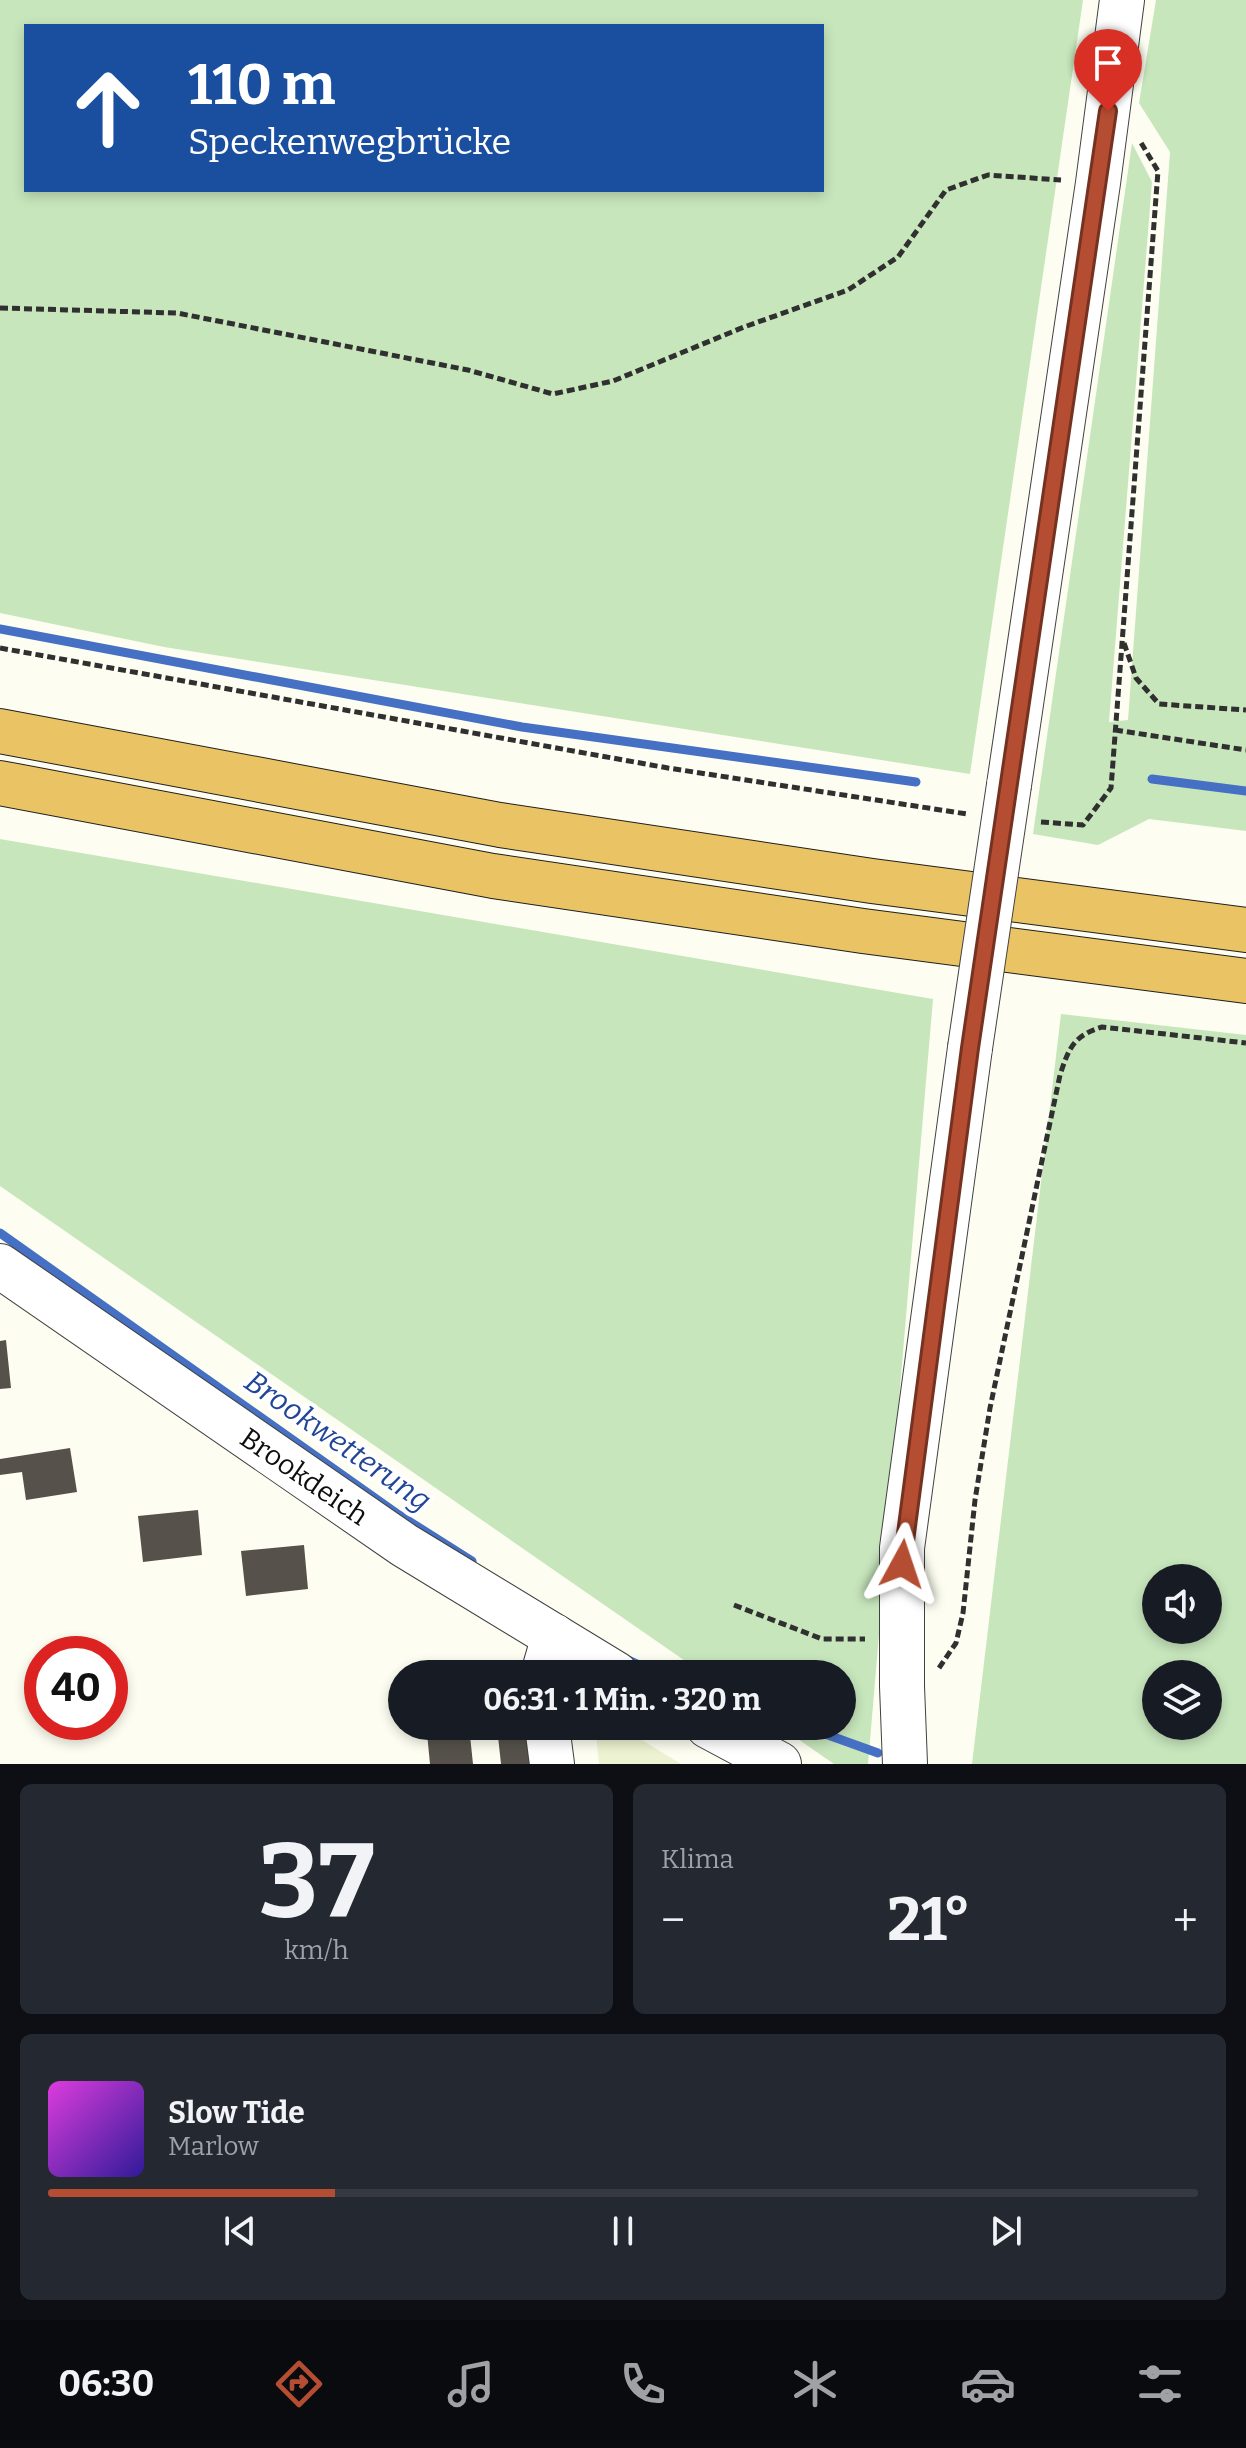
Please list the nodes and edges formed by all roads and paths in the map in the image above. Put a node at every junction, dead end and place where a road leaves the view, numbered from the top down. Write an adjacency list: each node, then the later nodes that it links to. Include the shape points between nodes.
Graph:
1 (1122, 0): 2 (street)
2 (1108, 111): 3 (street); 5 (path, via 1132,127 1158,171)
3 (1098, 183): 4 (path, via 988,175 946,190 898,257 848,290 613,381 553,394 468,370 177,313); 12 (street)
4 (0, 308)
5 (1122, 638): 7 (path, via 1136,678 1159,704); 8 (path)
6 (0, 648): 12 (path, via 653,766)
7 (1246, 710)
8 (1115, 730): 10 (path); 13 (path, via 1111,788 1083,825)
9 (0, 731): 14 (highway, via 500,825)
10 (1246, 750)
11 (0, 783): 15 (highway, via 493,876)
12 (995, 801): 26 (street, bridge, via 970,1048 902,1548)
13 (1034, 822)
14 (1246, 930)
15 (1246, 981)
16 (1246, 1043): 19 (path, via 1102,1027 1085,1032 1068,1049 990,1408)
17 (0, 1266): 21 (street, Brookdeich, via 404,1545)
18 (734, 1605): 20 (path)
19 (963, 1613)
20 (822, 1639)
21 (548, 1655)
22 (549, 1740): 24 (street)
23 (734, 1740): 25 (street)
24 (552, 1764)
25 (779, 1764)
26 (905, 1764)

